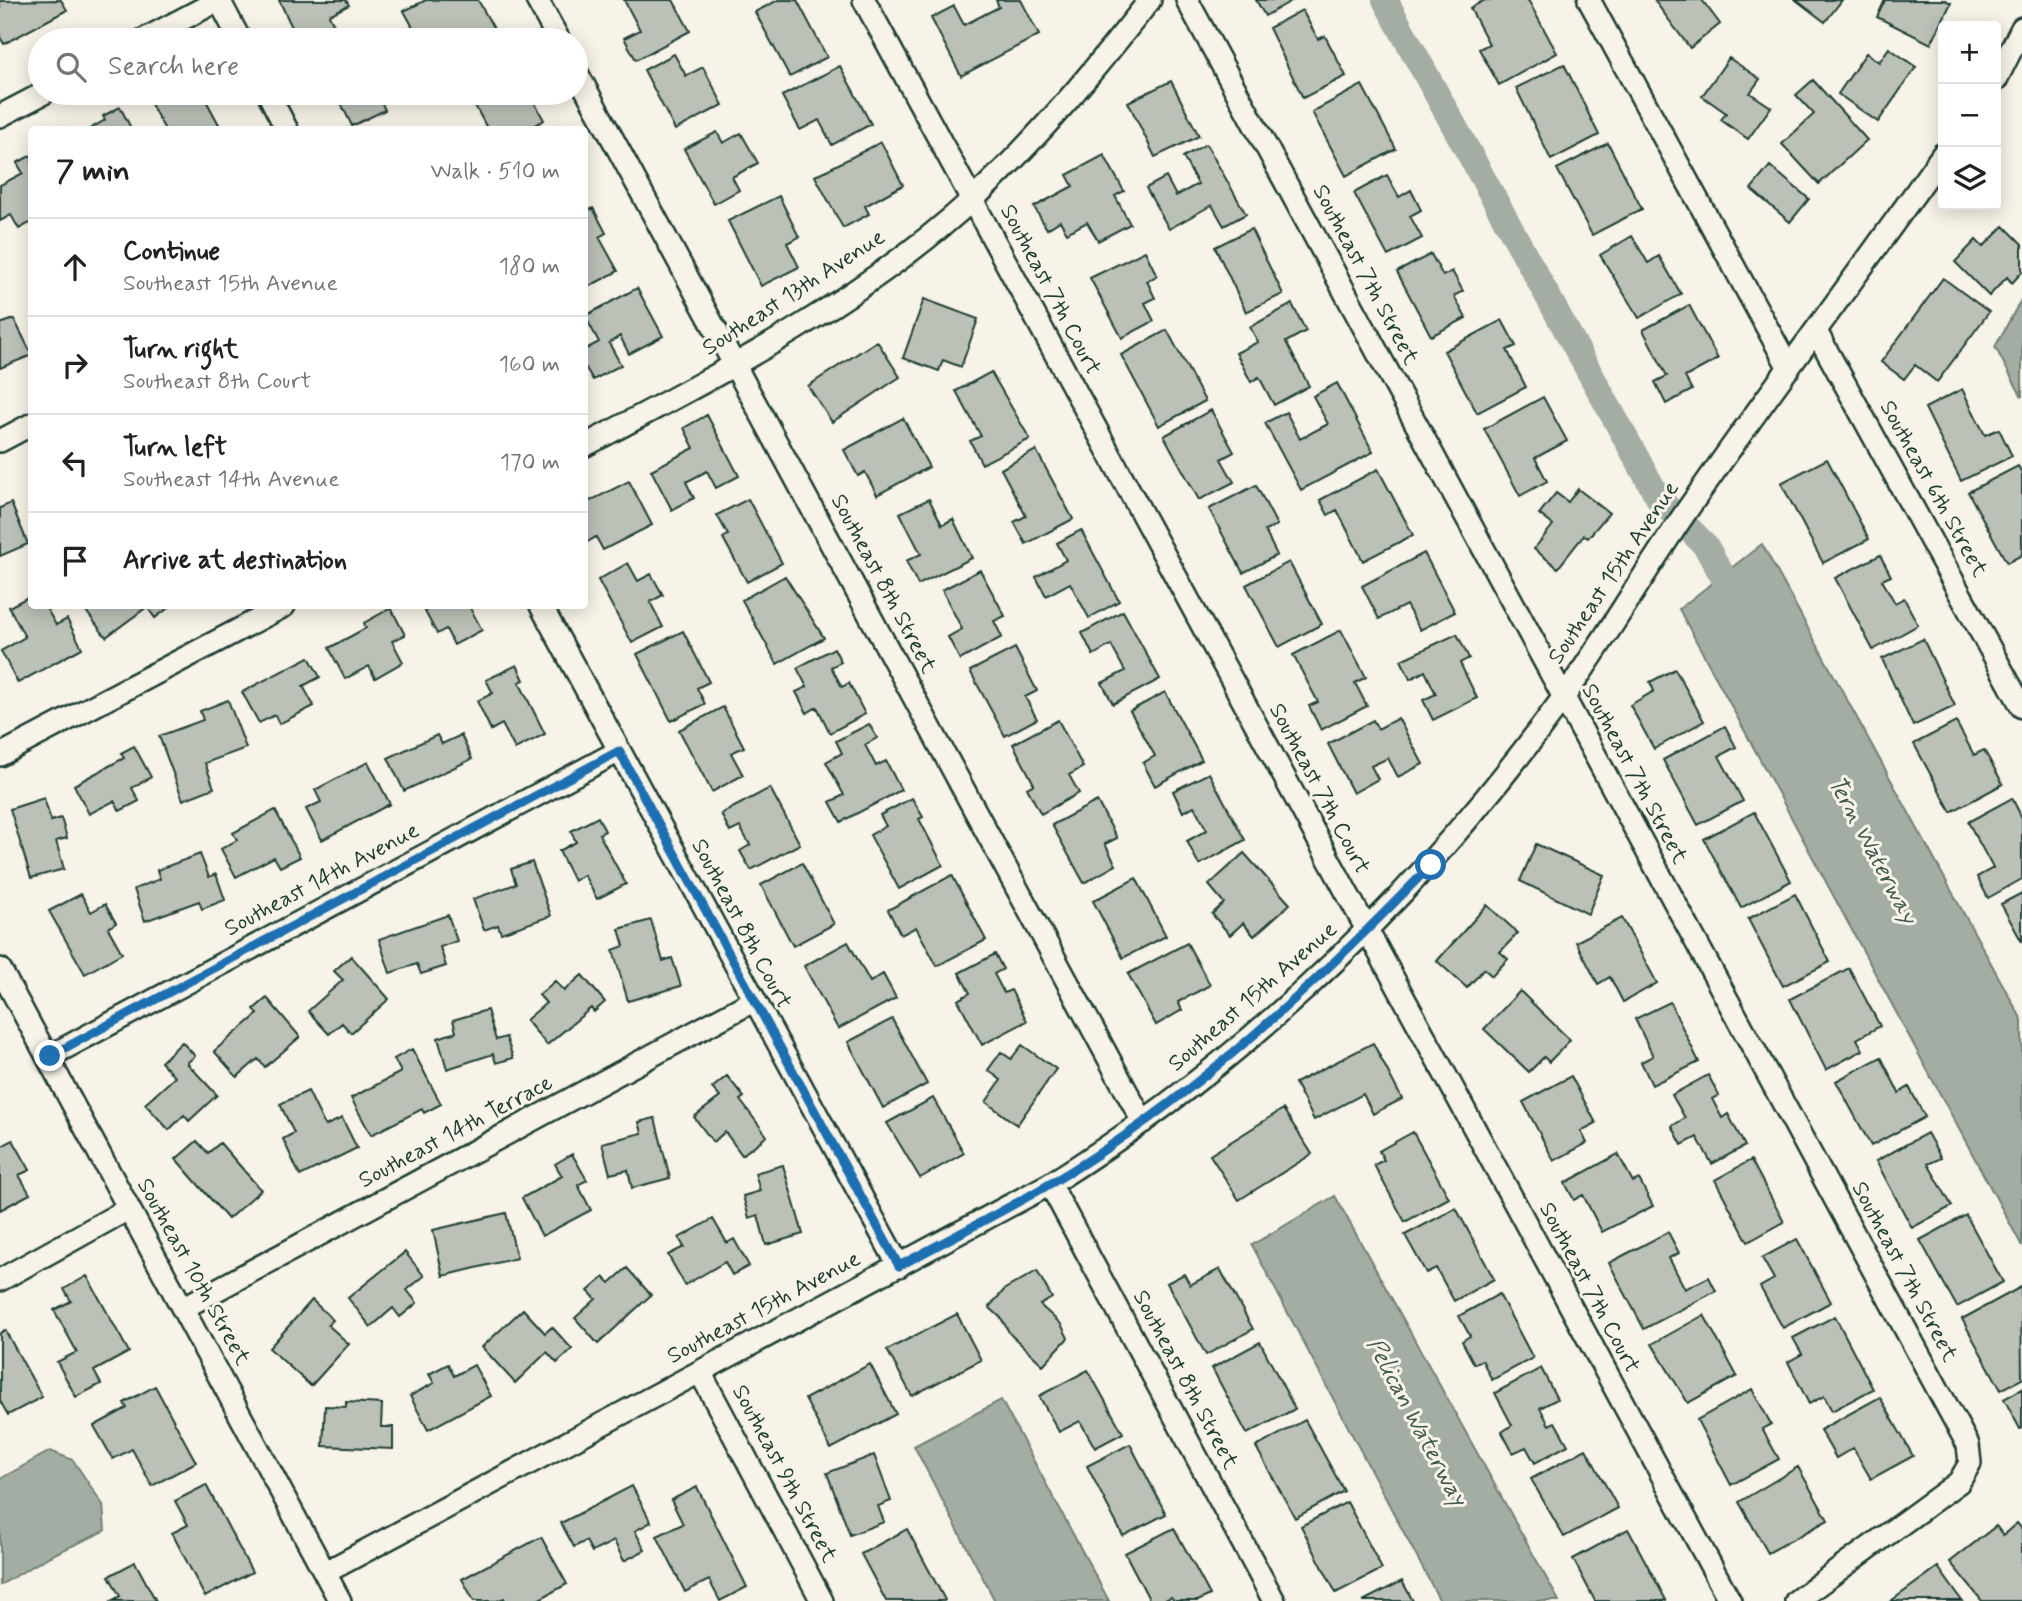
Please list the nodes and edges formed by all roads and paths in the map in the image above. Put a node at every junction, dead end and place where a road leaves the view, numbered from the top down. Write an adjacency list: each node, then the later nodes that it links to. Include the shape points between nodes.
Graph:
1 (219, 0): 7 (street); 8 (street)
2 (537, 0): 9 (street)
3 (864, 0): 18 (street, Southeast 7th Court)
4 (1150, 0): 18 (street, Southeast 13th Avenue, via 1094,71)
5 (1187, 0): 27 (street, Southeast 7th Street)
6 (1589, 0): 21 (street)
7 (166, 28)
8 (234, 28)
9 (552, 28)
10 (2022, 28): 11 (street)
11 (2001, 70)
12 (588, 93): 20 (street, Southeast 8th Street)
13 (28, 101): 15 (street)
14 (274, 105): 16 (street)
15 (0, 116)
16 (285, 126)
17 (1938, 162): 19 (street, Southeast 15th Avenue)
18 (972, 200): 20 (street, Southeast 13th Avenue, via 864,285); 31 (street, Southeast 7th Court)
19 (1817, 333): 21 (street, Southeast 15th Avenue); 28 (street, Southeast 6th Street)
20 (736, 365): 24 (street, Southeast 13th Avenue); 35 (street, Southeast 8th Street)
21 (1790, 368): 27 (street, Southeast 15th Avenue, via 1697,496)
22 (28, 426): 23 (street)
23 (0, 441)
24 (588, 444)
25 (278, 609): 30 (street)
26 (543, 609): 29 (street, Southeast 8th Court)
27 (1563, 698): 31 (street, Southeast 15th Avenue, via 1431,865); 47 (street, Southeast 7th Street, via 1968,1445 1969,1463 1959,1482)
28 (2022, 707)
29 (619, 751): 33 (street, Southeast 8th Court); 34 (street, Southeast 14th Avenue)
30 (0, 755)
31 (1366, 933): 35 (street, Southeast 15th Avenue, via 1209,1074); 46 (street, Southeast 7th Court)
32 (0, 969): 34 (street, Southeast 10th Street)
33 (753, 1001): 38 (street, Southeast 8th Court); 40 (street, Southeast 14th Terrace)
34 (50, 1056): 37 (street, Southeast 10th Street)
35 (1143, 1122): 36 (street, Southeast 15th Avenue)
36 (1050, 1184): 38 (street, Southeast 15th Avenue); 45 (street, Southeast 8th Street)
37 (128, 1209): 39 (street); 40 (street, Southeast 10th Street)
38 (899, 1266): 41 (street, Southeast 15th Avenue)
39 (0, 1280)
40 (183, 1308): 42 (street, Southeast 10th Street)
41 (700, 1372): 42 (street, Southeast 15th Avenue); 44 (street, Southeast 9th Street)
42 (326, 1572): 43 (street, Southeast 10th Street)
43 (337, 1600)
44 (822, 1601)
45 (1274, 1601)
46 (1730, 1601)
47 (1796, 1601)

